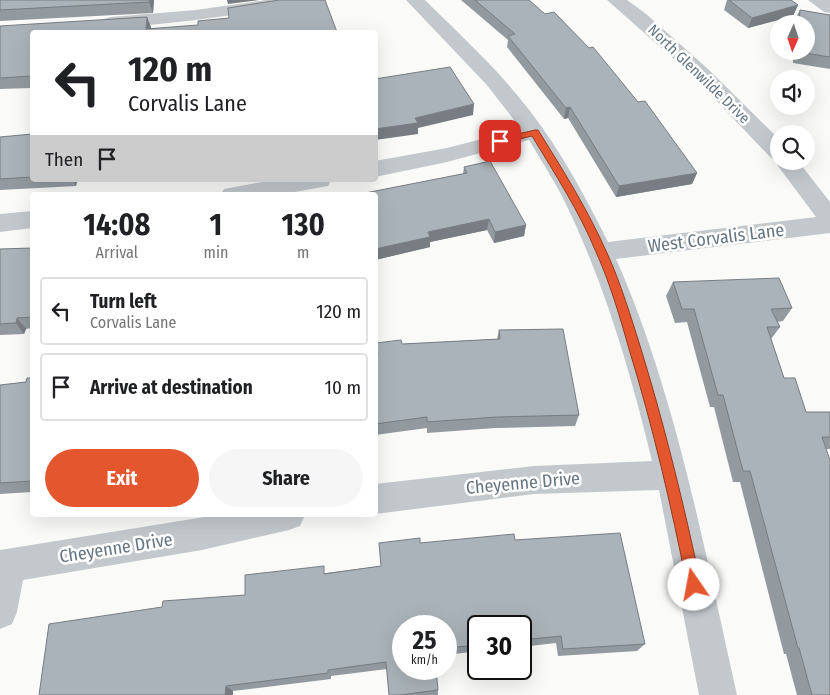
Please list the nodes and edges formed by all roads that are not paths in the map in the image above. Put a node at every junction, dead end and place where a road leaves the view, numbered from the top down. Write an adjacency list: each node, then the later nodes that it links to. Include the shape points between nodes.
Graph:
1 (306, 0): 5 (street)
2 (414, 0): 8 (street, via 500,88)
3 (618, 0): 9 (street, North Glenwilde Drive, via 692,62)
4 (817, 0): 6 (street)
5 (195, 8): 7 (street)
6 (830, 8)
7 (89, 25)
8 (535, 132): 10 (street); 18 (street)
9 (770, 143)
10 (378, 168)
11 (793, 170): 14 (street)
12 (308, 182): 13 (street)
13 (250, 192)
14 (830, 219)
15 (30, 220): 16 (street)
16 (0, 223)
17 (830, 224): 18 (street, West Corvalis Lane)
18 (602, 252): 19 (street, via 624,313)
19 (671, 475): 20 (street, Cheyenne Drive, via 534,480); 24 (street)
20 (378, 499)
21 (280, 517): 22 (street, Cheyenne Drive, via 202,534)
22 (4, 566): 23 (street)
23 (0, 612)
24 (718, 695)

